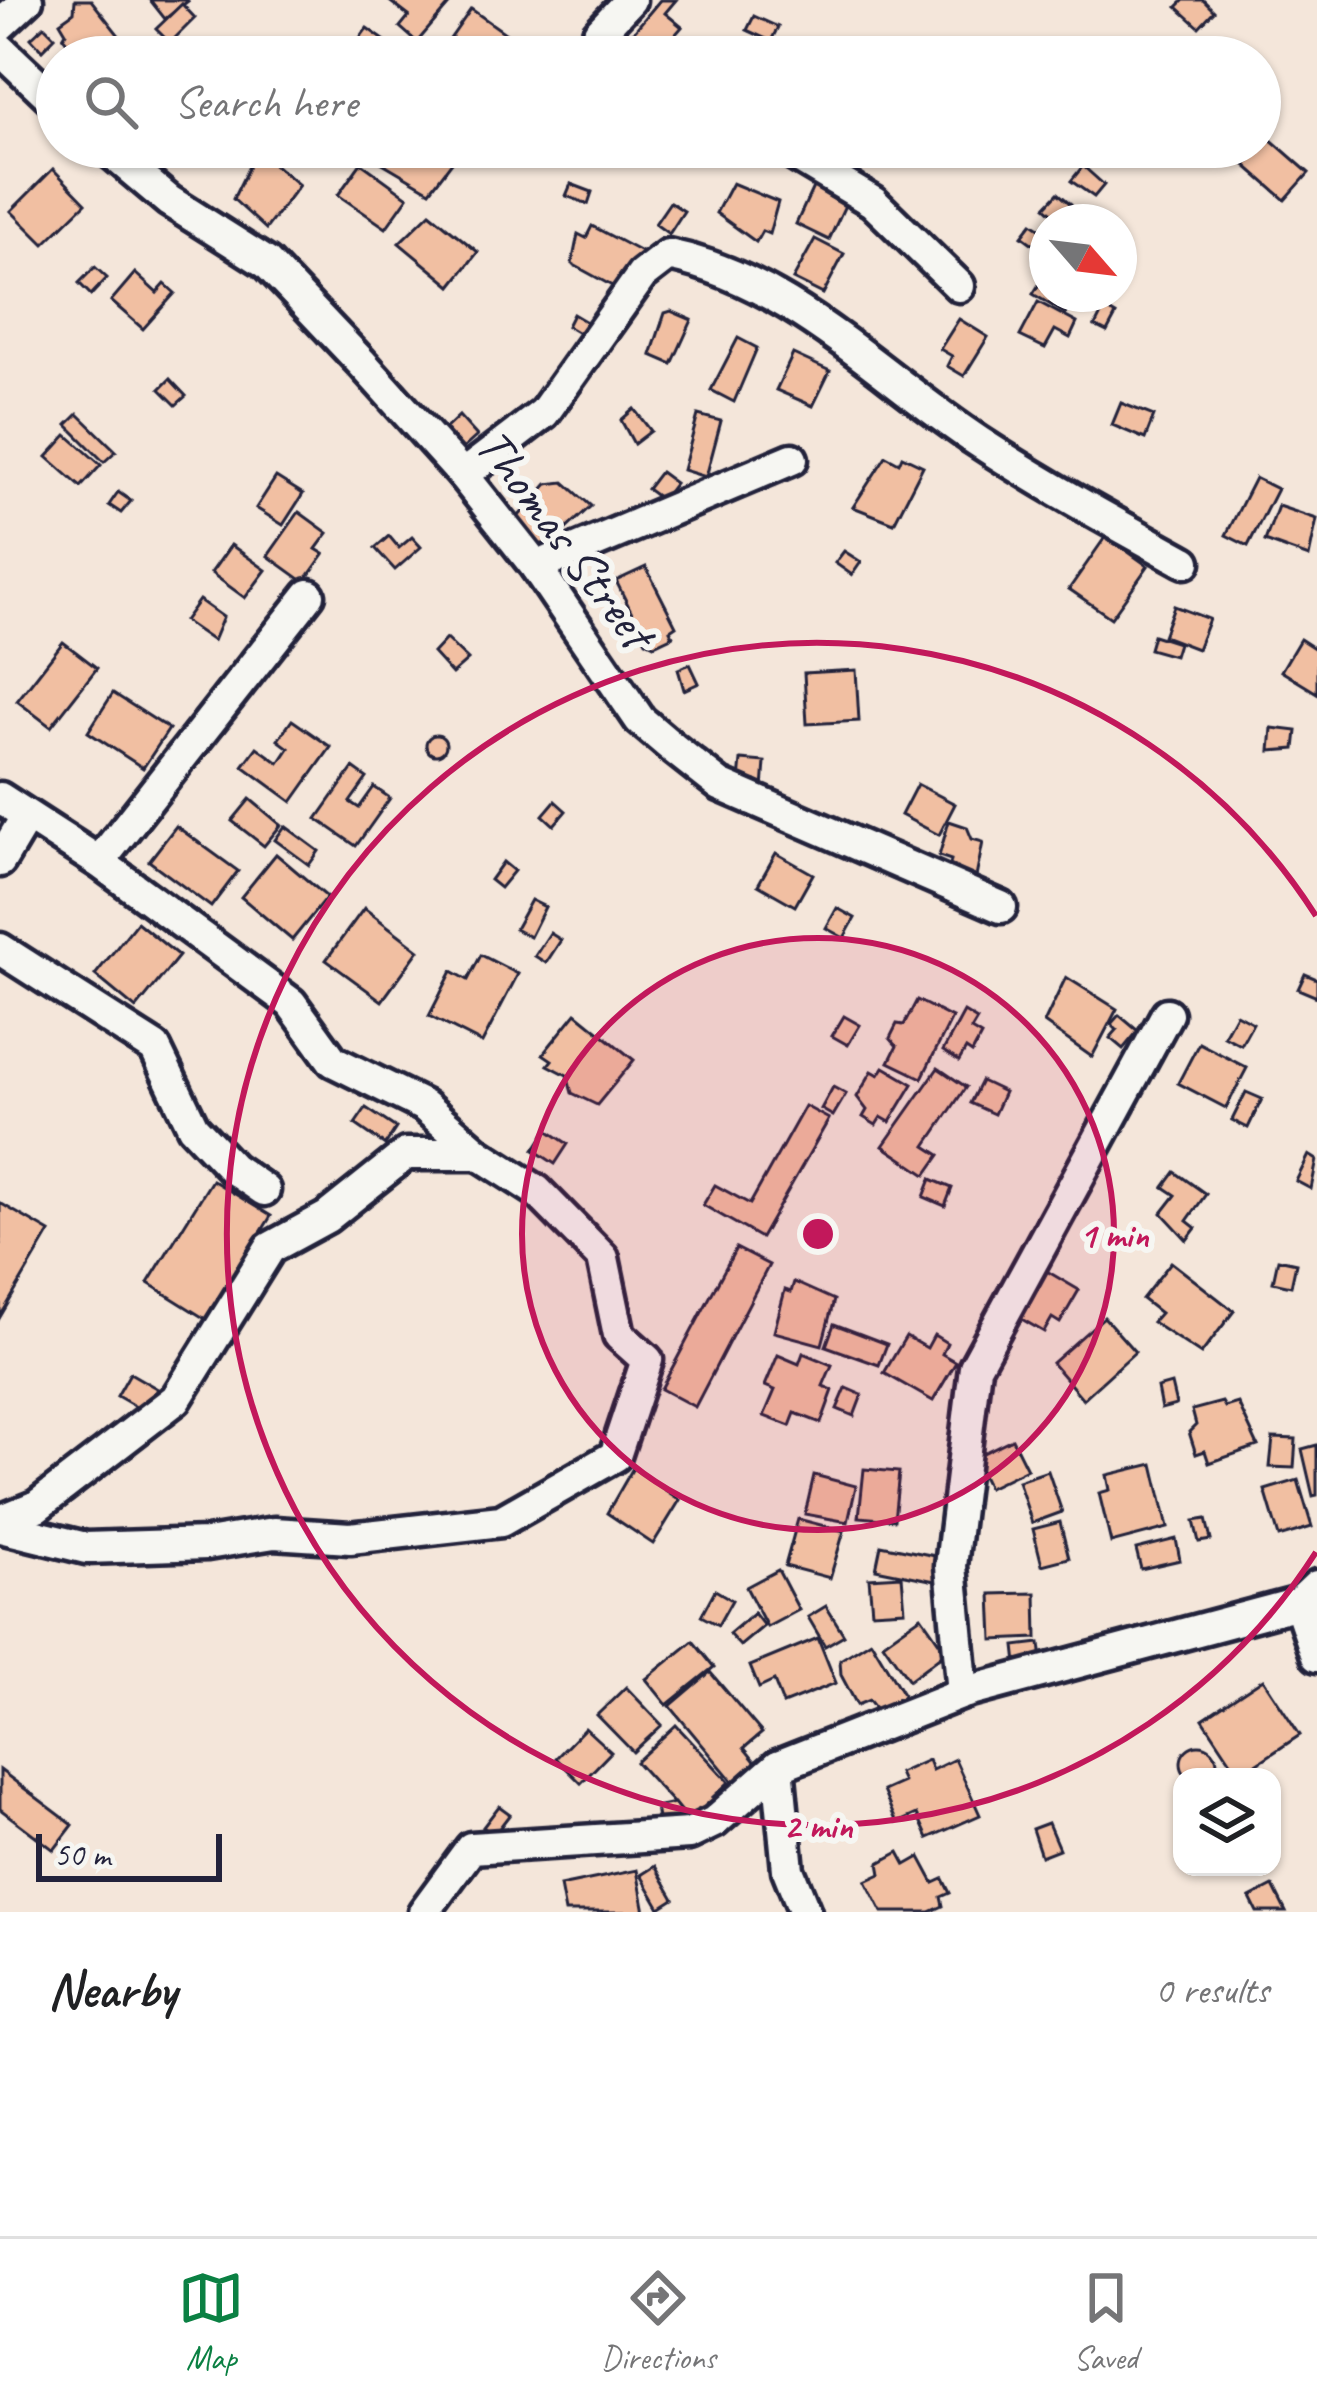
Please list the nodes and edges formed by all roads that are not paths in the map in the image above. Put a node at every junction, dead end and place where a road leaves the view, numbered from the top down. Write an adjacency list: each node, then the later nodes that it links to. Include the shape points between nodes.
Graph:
1 (28, 0): 3 (street)
2 (630, 0): 4 (street)
3 (0, 25)
4 (600, 36)
5 (0, 49): 6 (street)
6 (36, 83)
7 (130, 168): 11 (street, Thomas Street, via 267,262)
8 (817, 168): 9 (street, via 874,202)
9 (959, 286)
10 (792, 459): 13 (street)
11 (464, 475): 12 (street, via 544,413 642,275 668,255 819,321 977,441); 13 (street, Thomas Street)
12 (1185, 562)
13 (536, 566): 19 (street, Thomas Street, via 640,720 720,784)
14 (309, 595): 18 (street)
15 (0, 798): 16 (street)
16 (25, 819): 17 (street); 18 (street)
17 (0, 861)
18 (99, 862): 22 (street, via 291,1003 333,1061 424,1106)
19 (1001, 907)
20 (0, 949): 23 (street, via 155,1048 193,1126)
21 (1167, 1014): 27 (street, via 975,1367 951,1566)
22 (479, 1154): 24 (street, via 406,1154 327,1217 270,1248 176,1399 37,1506); 24 (street, via 537,1191 603,1258 619,1335 647,1360 615,1456 501,1521 350,1538 274,1533 86,1548)
23 (264, 1190)
24 (0, 1524)
25 (1308, 1594): 26 (street); 27 (street)
26 (1317, 1656)
27 (963, 1693): 28 (street)
28 (778, 1766): 29 (street, via 689,1834 471,1848); 30 (street, via 788,1870)
29 (424, 1912)
30 (805, 1912)

